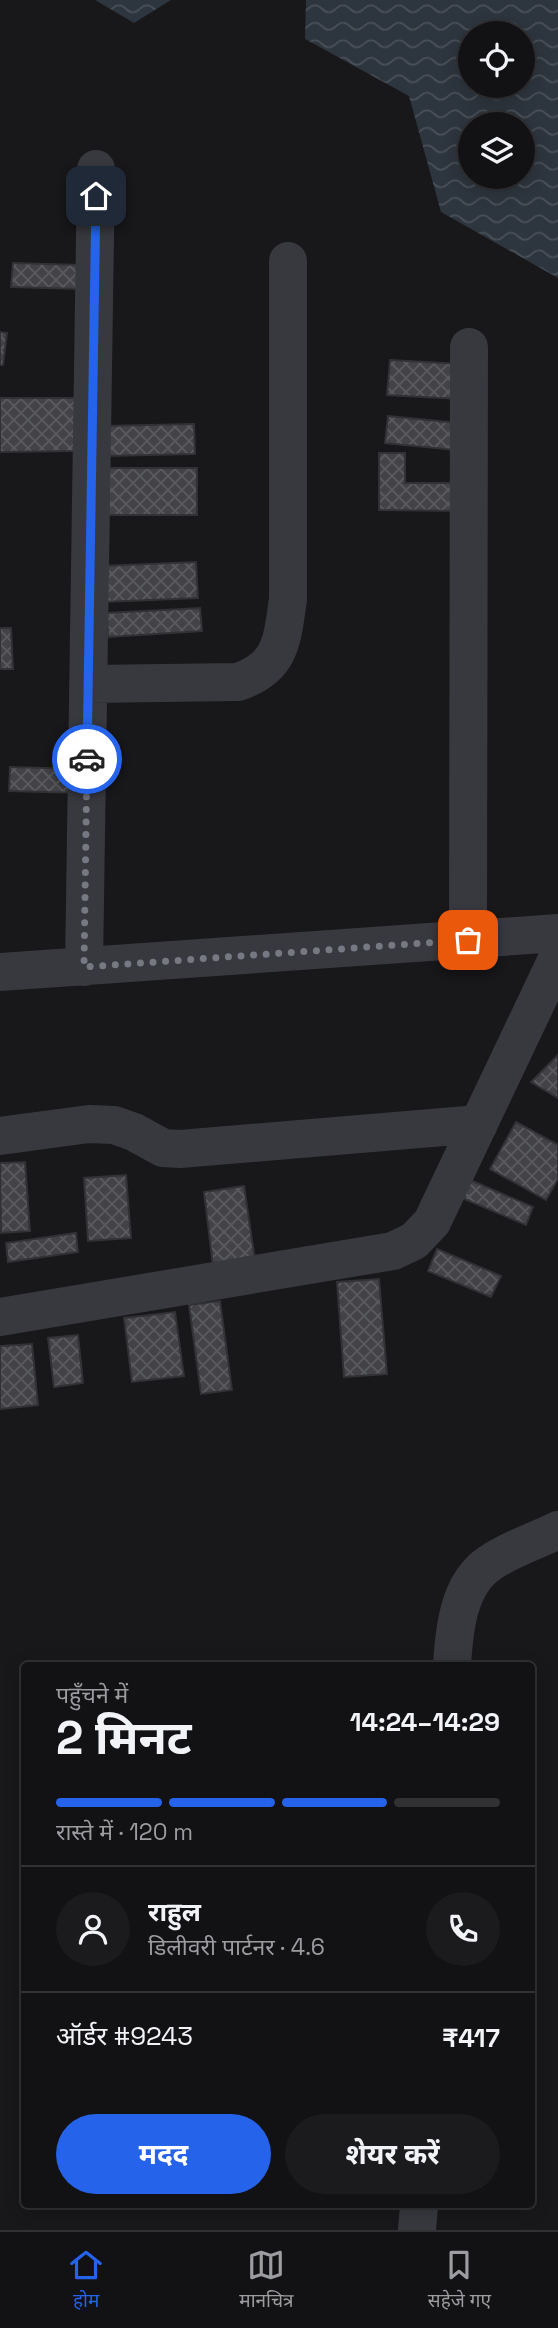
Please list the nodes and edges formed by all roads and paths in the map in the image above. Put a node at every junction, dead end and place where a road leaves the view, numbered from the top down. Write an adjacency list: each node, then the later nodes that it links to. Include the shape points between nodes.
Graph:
1 (96, 169): 4 (street)
2 (288, 261): 4 (street, via 288,599 276,657 257,676 238,682)
3 (469, 347): 6 (street)
4 (88, 684): 8 (street)
5 (558, 933): 6 (street)
6 (468, 940): 8 (street)
7 (558, 957): 10 (street)
8 (84, 967): 9 (street)
9 (0, 972)
10 (479, 1124): 11 (street, via 180,1149 163,1148 114,1125); 12 (street, via 432,1222 414,1241 393,1251)
11 (0, 1136)
12 (0, 1317)
13 (558, 1530): 14 (street, via 488,1564 467,1587)
14 (453, 1662)
15 (419, 2208): 16 (street)
16 (417, 2230)

